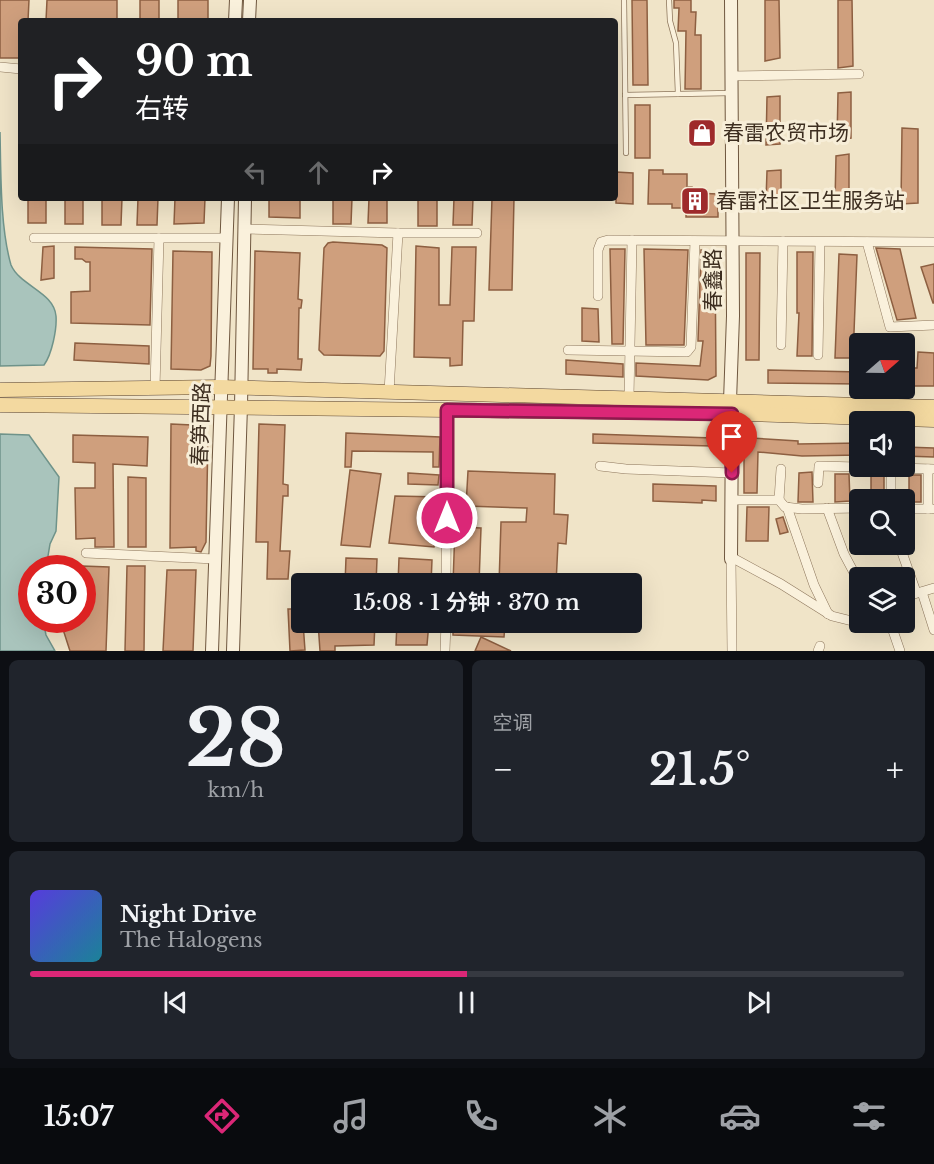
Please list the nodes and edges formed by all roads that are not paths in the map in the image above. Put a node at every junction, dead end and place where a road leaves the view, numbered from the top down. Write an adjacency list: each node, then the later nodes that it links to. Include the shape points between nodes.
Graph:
1 (236, 0): 7 (main road)
2 (250, 0): 8 (main road)
3 (624, 0): 15 (lane)
4 (669, 0): 14 (lane)
5 (731, 0): 12 (main road, 春鑫路)
6 (738, 0): 12 (main road, 春鑫路)
7 (235, 18)
8 (249, 18)
9 (0, 67): 10 (street)
10 (18, 69)
11 (859, 74): 12 (street)
12 (734, 76): 13 (main road, 春鑫路); 27 (main road, 春鑫路)
13 (731, 93): 14 (lane); 27 (main road, 春鑫路)
14 (678, 94): 15 (lane)
15 (625, 95): 16 (lane)
16 (626, 153)
17 (228, 201): 24 (main road, 春笋西路)
18 (245, 201): 19 (main road, 春笋西路)
19 (244, 229): 21 (street); 39 (main road, 春笋西路)
20 (477, 232): 21 (street)
21 (398, 233): 42 (street)
22 (34, 238): 23 (street)
23 (159, 238): 24 (street); 40 (street)
24 (227, 238): 38 (main road, 春笋西路)
25 (632, 240): 26 (street); 32 (street, via 601,242); 36 (street)
26 (695, 241): 27 (street); 36 (street, via 691,347 687,352)
27 (736, 241): 28 (street); 47 (main road, 春鑫路, via 736,382)
28 (783, 242): 29 (street); 34 (street)
29 (820, 242): 30 (street); 37 (street)
30 (867, 242): 31 (street); 33 (street, via 890,327)
31 (934, 242)
32 (598, 296)
33 (934, 325)
34 (781, 345)
35 (568, 350): 36 (street)
36 (631, 351): 43 (street)
37 (818, 355)
38 (221, 387): 39 (main road); 40 (main road); 45 (main road, 春笋西路)
39 (241, 387): 42 (main road); 46 (main road, 春笋西路)
40 (155, 388): 41 (main road)
41 (0, 390)
42 (389, 392): 43 (main road)
43 (629, 398): 47 (main road)
44 (0, 405): 45 (main road)
45 (221, 406): 46 (main road); 68 (main road, 春笋西路)
46 (241, 406): 49 (main road); 80 (main road, 春笋西路)
47 (732, 406): 48 (main road); 49 (main road); 50 (main road); 56 (main road, 春鑫路)
48 (934, 407)
49 (447, 410): 70 (street)
50 (934, 420)
51 (600, 466): 56 (street)
52 (849, 467): 57 (street, via 819,466)
53 (781, 470): 59 (street)
54 (915, 470): 55 (street)
55 (931, 470): 64 (street)
56 (732, 473): 58 (main road, 春鑫路)
57 (818, 483)
58 (732, 500): 59 (street); 67 (main road, 春鑫路)
59 (779, 500): 60 (street)
60 (787, 507): 61 (street); 74 (street)
61 (827, 508): 62 (street); 69 (street)
62 (849, 508)
63 (915, 509): 64 (street)
64 (931, 509)
65 (86, 553): 68 (street)
66 (904, 555): 72 (street)
67 (731, 558): 74 (street); 82 (street)
68 (215, 559): 79 (main road, 春笋西路)
69 (851, 567)
70 (446, 573)
71 (934, 588): 72 (street)
72 (919, 592): 73 (street); 76 (street)
73 (915, 593)
74 (828, 614): 75 (street)
75 (849, 621)
76 (934, 630)
77 (446, 633): 81 (street)
78 (894, 633): 83 (street)
79 (212, 651)
80 (233, 651)
81 (445, 651)
82 (732, 651)
83 (900, 651)

